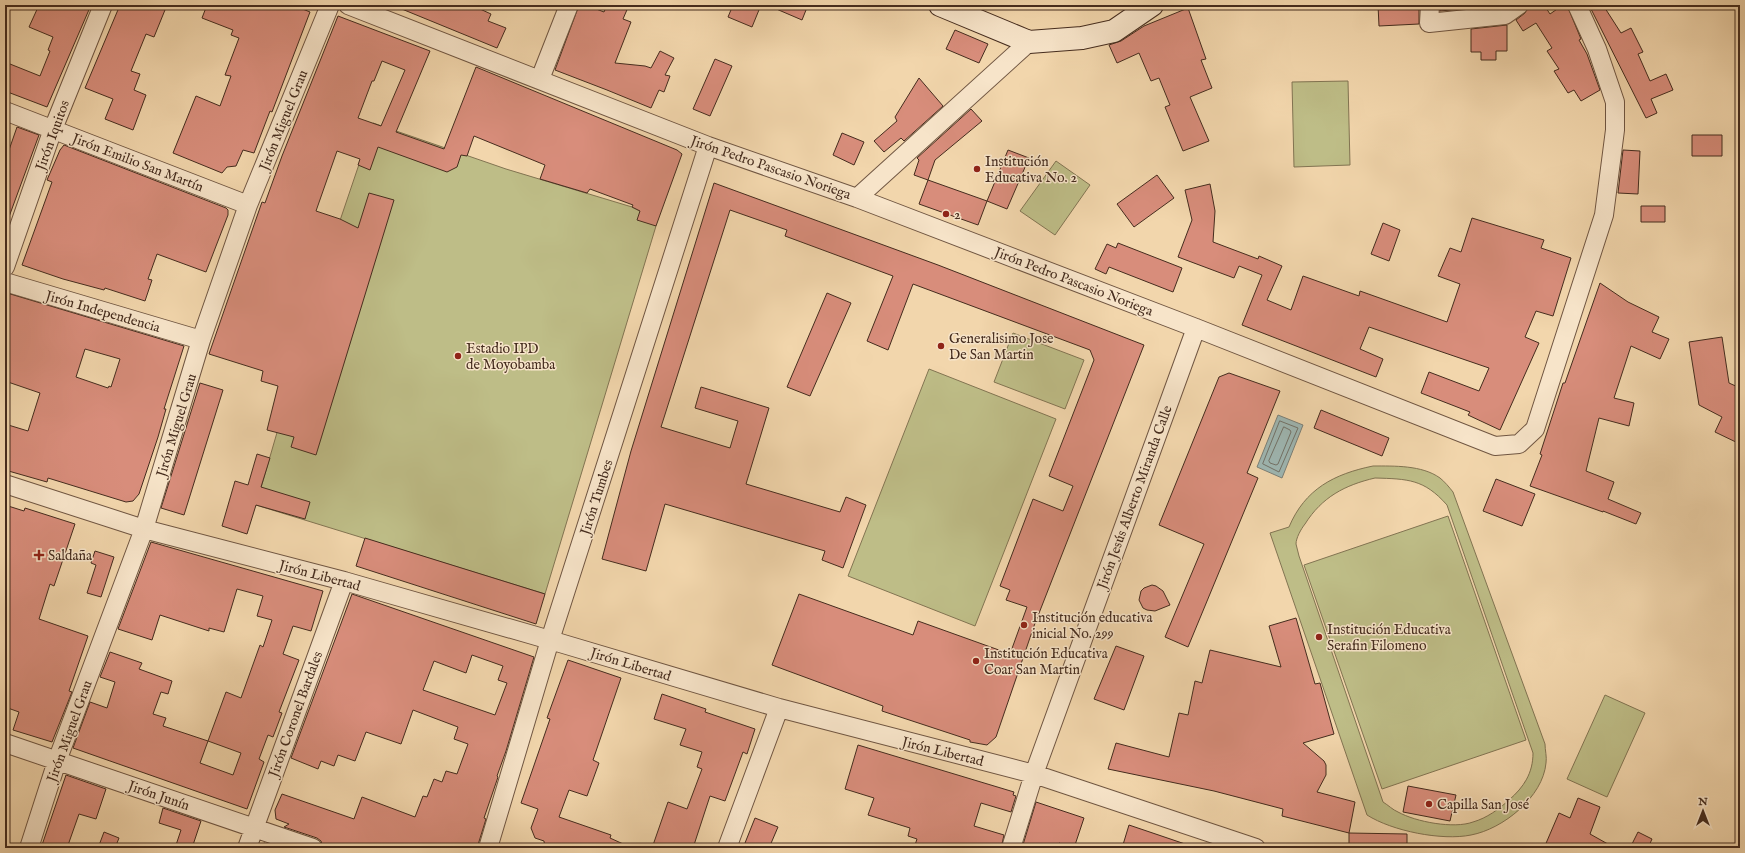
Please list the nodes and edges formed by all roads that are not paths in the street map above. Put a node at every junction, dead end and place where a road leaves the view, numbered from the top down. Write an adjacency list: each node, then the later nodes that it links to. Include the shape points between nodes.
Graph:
1 (103, 5): 13 (street, Jirón Iquitos)
2 (330, 5): 16 (street, Jirón Miguel Grau)
3 (348, 5): 11 (street, Jirón Pedro Pascasio Noriega)
4 (569, 5): 11 (street)
5 (940, 5): 10 (street)
6 (1152, 5): 10 (street, via 1114,32 1082,38)
7 (1430, 5): 8 (street, via 1429,23 1506,15)
8 (1519, 5)
9 (1577, 5): 19 (street, Jirón Pedro Pascasio Noriega, via 1597,49 1615,102 1615,130 1604,216 1535,429 1519,444 1495,446)
10 (1029, 42): 15 (street)
11 (540, 79): 14 (street, Jirón Pedro Pascasio Noriega)
12 (5, 111): 13 (street, Jirón Emilio San Martín)
13 (53, 129): 16 (street, Jirón Emilio San Martín); 17 (street, Jirón Iquitos)
14 (708, 146): 15 (street, Jirón Pedro Pascasio Noriega); 24 (street, Jirón Tumbes)
15 (857, 198): 19 (street, Jirón Pedro Pascasio Noriega)
16 (248, 205): 20 (street, Jirón Miguel Grau)
17 (5, 267)
18 (5, 282): 20 (street, Jirón Independencia)
19 (1196, 328): 28 (street, Jirón Jesús Alberto Miranda Calle)
20 (201, 340): 22 (street, Jirón Miguel Grau)
21 (5, 484): 22 (street, Jirón Libertad)
22 (144, 529): 23 (street, Jirón Libertad); 27 (street, Jirón Miguel Grau)
23 (344, 581): 24 (street, Jirón Libertad); 29 (street, Jirón Coronel Bardales)
24 (550, 640): 25 (street, Jirón Libertad); 33 (street, Jirón Tumbes)
25 (779, 708): 28 (street, Jirón Libertad); 34 (street)
26 (5, 743): 27 (street, Jirón Junín)
27 (57, 761): 29 (street, Jirón Junín); 30 (street, Jirón Miguel Grau)
28 (1034, 774): 35 (street, Jirón Jesús Alberto Miranda Calle); 36 (street, Jirón Libertad)
29 (254, 827): 31 (street, Jirón Coronel Bardales); 32 (street, Jirón Junín)
30 (29, 848)
31 (247, 848)
32 (313, 848)
33 (488, 848)
34 (727, 848)
35 (1011, 848)
36 (1256, 848)

